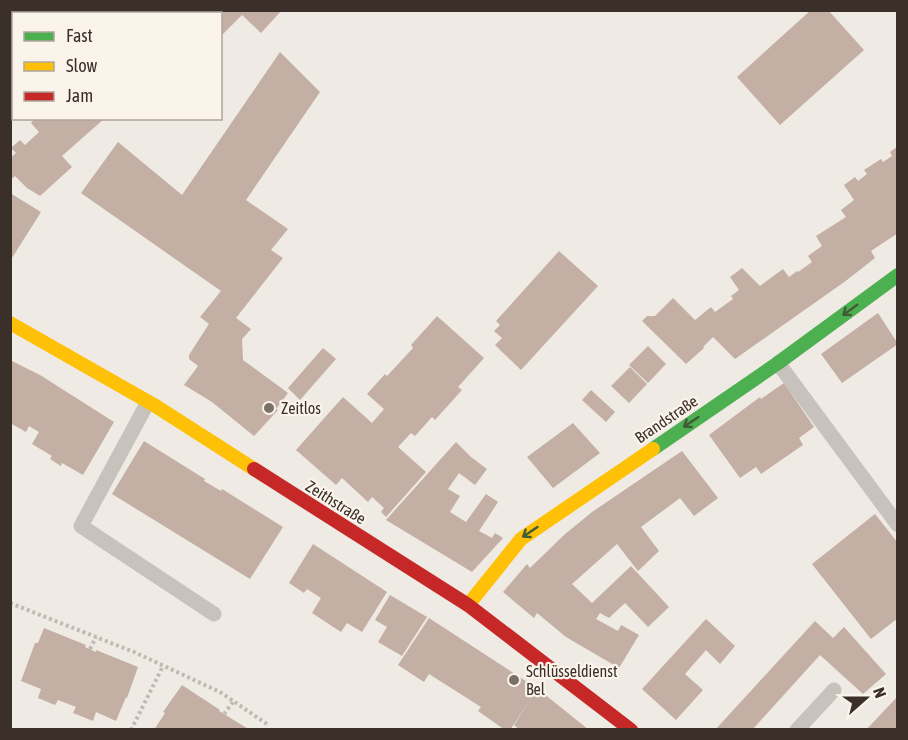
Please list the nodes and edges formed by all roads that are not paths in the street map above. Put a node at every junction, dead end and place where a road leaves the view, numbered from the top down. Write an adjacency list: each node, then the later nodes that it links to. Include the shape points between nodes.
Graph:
1 (897, 275): 3 (street, Brandstraße, one-way to 3)
2 (10, 323): 4 (street, Zeithstraße)
3 (778, 363): 5 (lane); 6 (street, Brandstraße, one-way to 6, via 521,538)
4 (148, 402): 6 (street, Zeithstraße); 7 (lane, via 81,526)
5 (897, 525)
6 (468, 605): 9 (street, Zeithstraße)
7 (214, 614)
8 (834, 690): 10 (lane)
9 (631, 729)
10 (797, 729)

